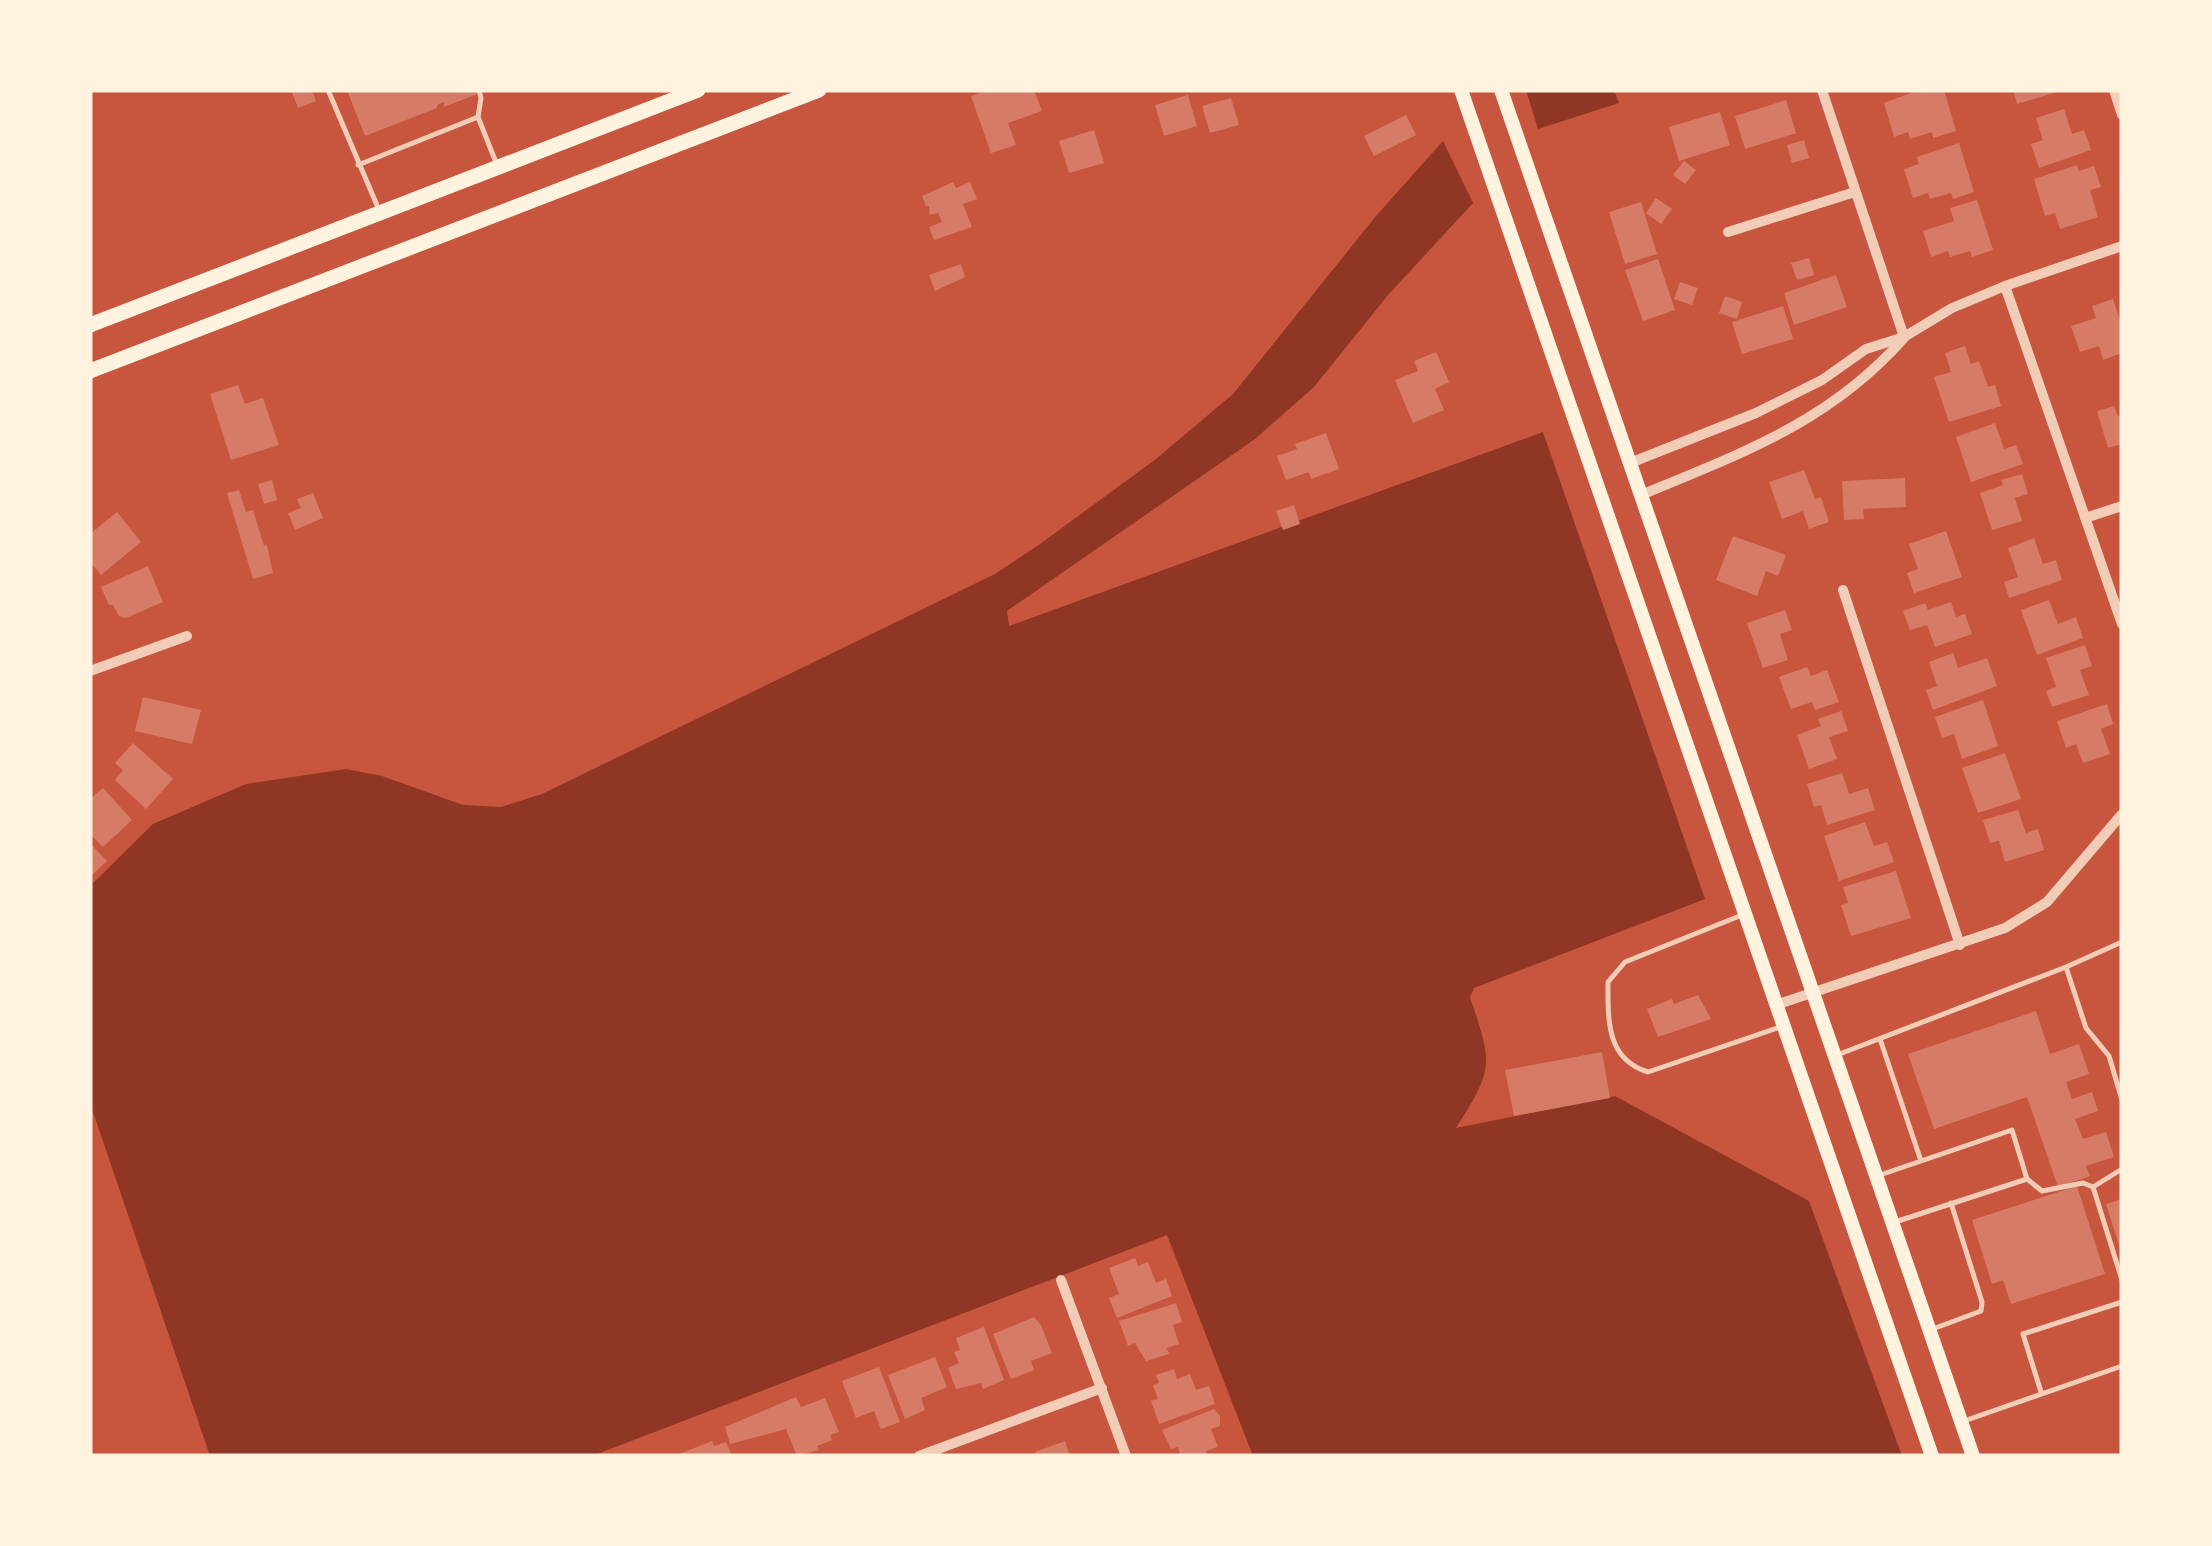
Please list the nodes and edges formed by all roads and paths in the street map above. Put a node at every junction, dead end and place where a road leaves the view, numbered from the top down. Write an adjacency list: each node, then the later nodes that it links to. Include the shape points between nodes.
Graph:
1 (328, 90): 12 (lane)
2 (478, 90): 11 (lane)
3 (698, 90): 9 (main road)
4 (820, 90): 21 (main road)
5 (1461, 90): 31 (main road)
6 (1501, 90): 22 (main road)
7 (1822, 90): 14 (street)
8 (2114, 90): 10 (street)
9 (679, 94): 13 (main road)
10 (2122, 116)
11 (478, 117): 12 (lane); 13 (lane)
12 (358, 165): 15 (lane)
13 (498, 167): 15 (main road)
14 (1855, 192): 16 (street); 20 (street)
15 (380, 213): 19 (main road)
16 (1728, 232)
17 (2122, 246): 18 (street)
18 (2005, 286): 20 (street); 25 (street)
19 (90, 324)
20 (1904, 337): 22 (street, via 1866,349 1756,413); 23 (street, via 1874,372 1810,417 1756,448)
21 (90, 371)
22 (1630, 463): 23 (main road)
23 (1641, 495): 35 (main road)
24 (2122, 506): 25 (street)
25 (2085, 518): 27 (street)
26 (1843, 590): 33 (street)
27 (2122, 624)
28 (187, 636): 29 (street)
29 (90, 671)
30 (2122, 814): 33 (street, via 2047,902)
31 (1744, 914): 36 (main road); 37 (lane, via 1624,962 1608,982 1608,1022 1621,1056 1648,1072)
32 (2122, 942): 34 (lane)
33 (1960, 945): 35 (street)
34 (2066, 968): 38 (lane); 40 (lane, via 2086,1028 2109,1056)
35 (1812, 993): 36 (street); 39 (main road)
36 (1776, 1005): 37 (main road)
37 (1783, 1026): 58 (main road)
38 (1880, 1039): 39 (lane); 41 (lane)
39 (1834, 1056): 43 (main road)
40 (2122, 1100)
41 (1921, 1161): 43 (lane); 44 (lane, via 2012,1130)
42 (2122, 1170): 45 (lane)
43 (1876, 1176): 47 (main road)
44 (2028, 1179): 45 (lane, via 2042,1190 2083,1182); 46 (lane)
45 (2093, 1187): 49 (lane)
46 (1952, 1203): 47 (lane); 51 (lane, via 1981,1311)
47 (1892, 1222): 51 (main road)
48 (1061, 1280): 53 (street)
49 (2122, 1280)
50 (2122, 1302): 54 (lane, via 2023,1334)
51 (1930, 1330): 55 (main road)
52 (2122, 1366): 54 (lane)
53 (1102, 1388): 56 (street); 57 (street)
54 (2041, 1392): 55 (lane)
55 (1962, 1422): 59 (main road)
56 (919, 1456)
57 (1126, 1456)
58 (1932, 1456)
59 (1974, 1456)

